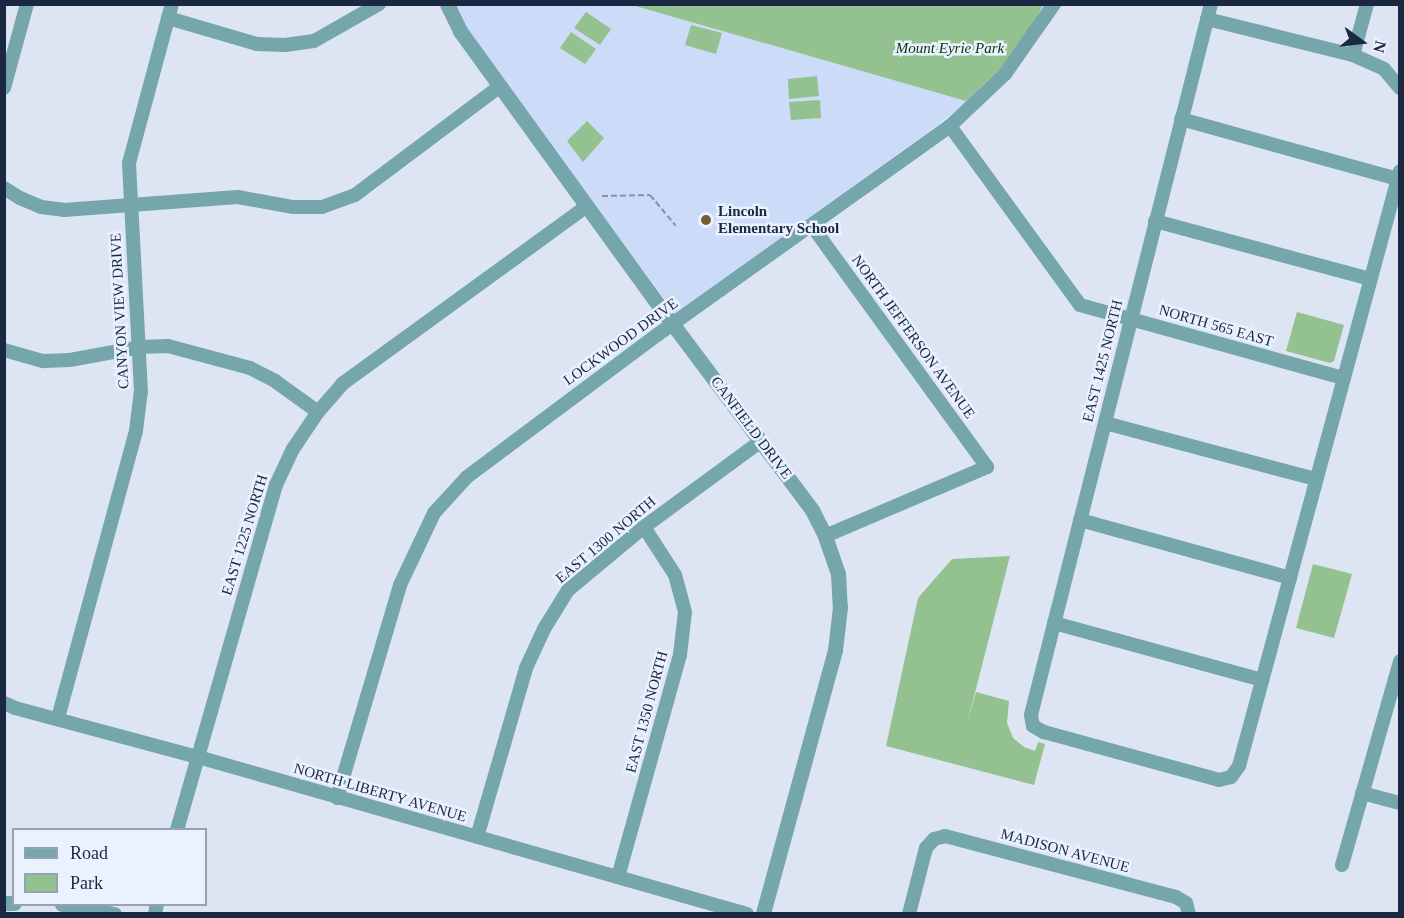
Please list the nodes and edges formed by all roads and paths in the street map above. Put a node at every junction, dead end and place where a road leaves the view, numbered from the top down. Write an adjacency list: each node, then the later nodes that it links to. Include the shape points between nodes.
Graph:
1 (27, 4): 11 (street)
2 (379, 4): 7 (street, via 314,41 285,45 257,44)
3 (447, 4): 10 (street, CANFIELD DRIVE, via 460,31)
4 (1054, 4): 14 (street, LOCKWOOD DRIVE, via 1005,74)
5 (1211, 4): 8 (street, EAST 1425 NORTH)
6 (1367, 4): 9 (street)
7 (170, 11): 18 (street, CANYON VIEW DRIVE, via 129,163)
8 (1207, 19): 9 (street); 13 (street, EAST 1425 NORTH)
9 (1353, 56): 12 (street, via 1384,69)
10 (501, 86): 18 (street, via 355,195 322,207 292,207 238,197); 19 (street, CANFIELD DRIVE)
11 (4, 88)
12 (1400, 88)
13 (1182, 119): 15 (street); 20 (street, EAST 1425 NORTH)
14 (950, 126): 22 (street, LOCKWOOD DRIVE); 24 (street, NORTH 565 EAST, via 1080,305)
15 (1399, 175): 23 (street)
16 (4, 188): 18 (street, via 41,207 64,210)
17 (602, 196): 21 (path, via 650,195)
18 (130, 205): 26 (street, CANYON VIEW DRIVE)
19 (587, 206): 25 (street, CANFIELD DRIVE); 29 (street, EAST 1225 NORTH, via 342,384)
20 (1155, 221): 23 (street); 24 (street, EAST 1425 NORTH)
21 (676, 226)
22 (812, 226): 25 (street, LOCKWOOD DRIVE); 35 (street, NORTH JEFFERSON AVENUE, via 987,467)
23 (1370, 279): 28 (street)
24 (1131, 319): 28 (street, NORTH 565 EAST); 30 (street, EAST 1425 NORTH)
25 (673, 324): 31 (street, CANFIELD DRIVE); 44 (street, LOCKWOOD DRIVE, via 467,477 434,513 400,585)
26 (140, 347): 27 (street, via 44,362); 29 (street, via 168,346 250,368); 41 (street, CANYON VIEW DRIVE, via 141,392 136,430)
27 (4, 350)
28 (1344, 378): 32 (street)
29 (318, 412): 42 (street, EAST 1225 NORTH, via 293,449 276,485)
30 (1105, 423): 32 (street); 33 (street, EAST 1425 NORTH)
31 (761, 441): 34 (street, EAST 1300 NORTH); 35 (street, CANFIELD DRIVE, via 812,510)
32 (1316, 479): 36 (street)
33 (1080, 520): 36 (street); 37 (street, EAST 1425 NORTH)
34 (644, 527): 47 (street, EAST 1300 NORTH, via 568,590 543,629 526,669); 49 (street, EAST 1350 NORTH, via 675,575 685,612 680,655)
35 (825, 536): 54 (street, CANFIELD DRIVE, via 838,573 836,650)
36 (1290, 578): 39 (street)
37 (1054, 623): 39 (street); 39 (street, EAST 1425 NORTH, via 1031,715 1033,726 1219,780 1231,777 1239,766)
38 (1400, 661): 43 (street)
39 (1262, 680)
40 (4, 703): 41 (street, NORTH LIBERTY AVENUE)
41 (58, 718): 42 (street, NORTH LIBERTY AVENUE)
42 (198, 757): 44 (street, NORTH LIBERTY AVENUE); 46 (street, EAST 1225 NORTH)
43 (1362, 793): 45 (street); 48 (street)
44 (338, 798): 47 (street, NORTH LIBERTY AVENUE)
45 (1400, 803)
46 (178, 828)
47 (477, 837): 49 (street, NORTH LIBERTY AVENUE)
48 (1342, 866)
49 (618, 877): 53 (street, NORTH LIBERTY AVENUE)
50 (72, 906): 52 (street)
51 (1188, 908): 55 (street, MADISON AVENUE, via 1176,897 945,836 934,839 926,848)
52 (114, 914)
53 (747, 914)
54 (763, 914)
55 (909, 914)

